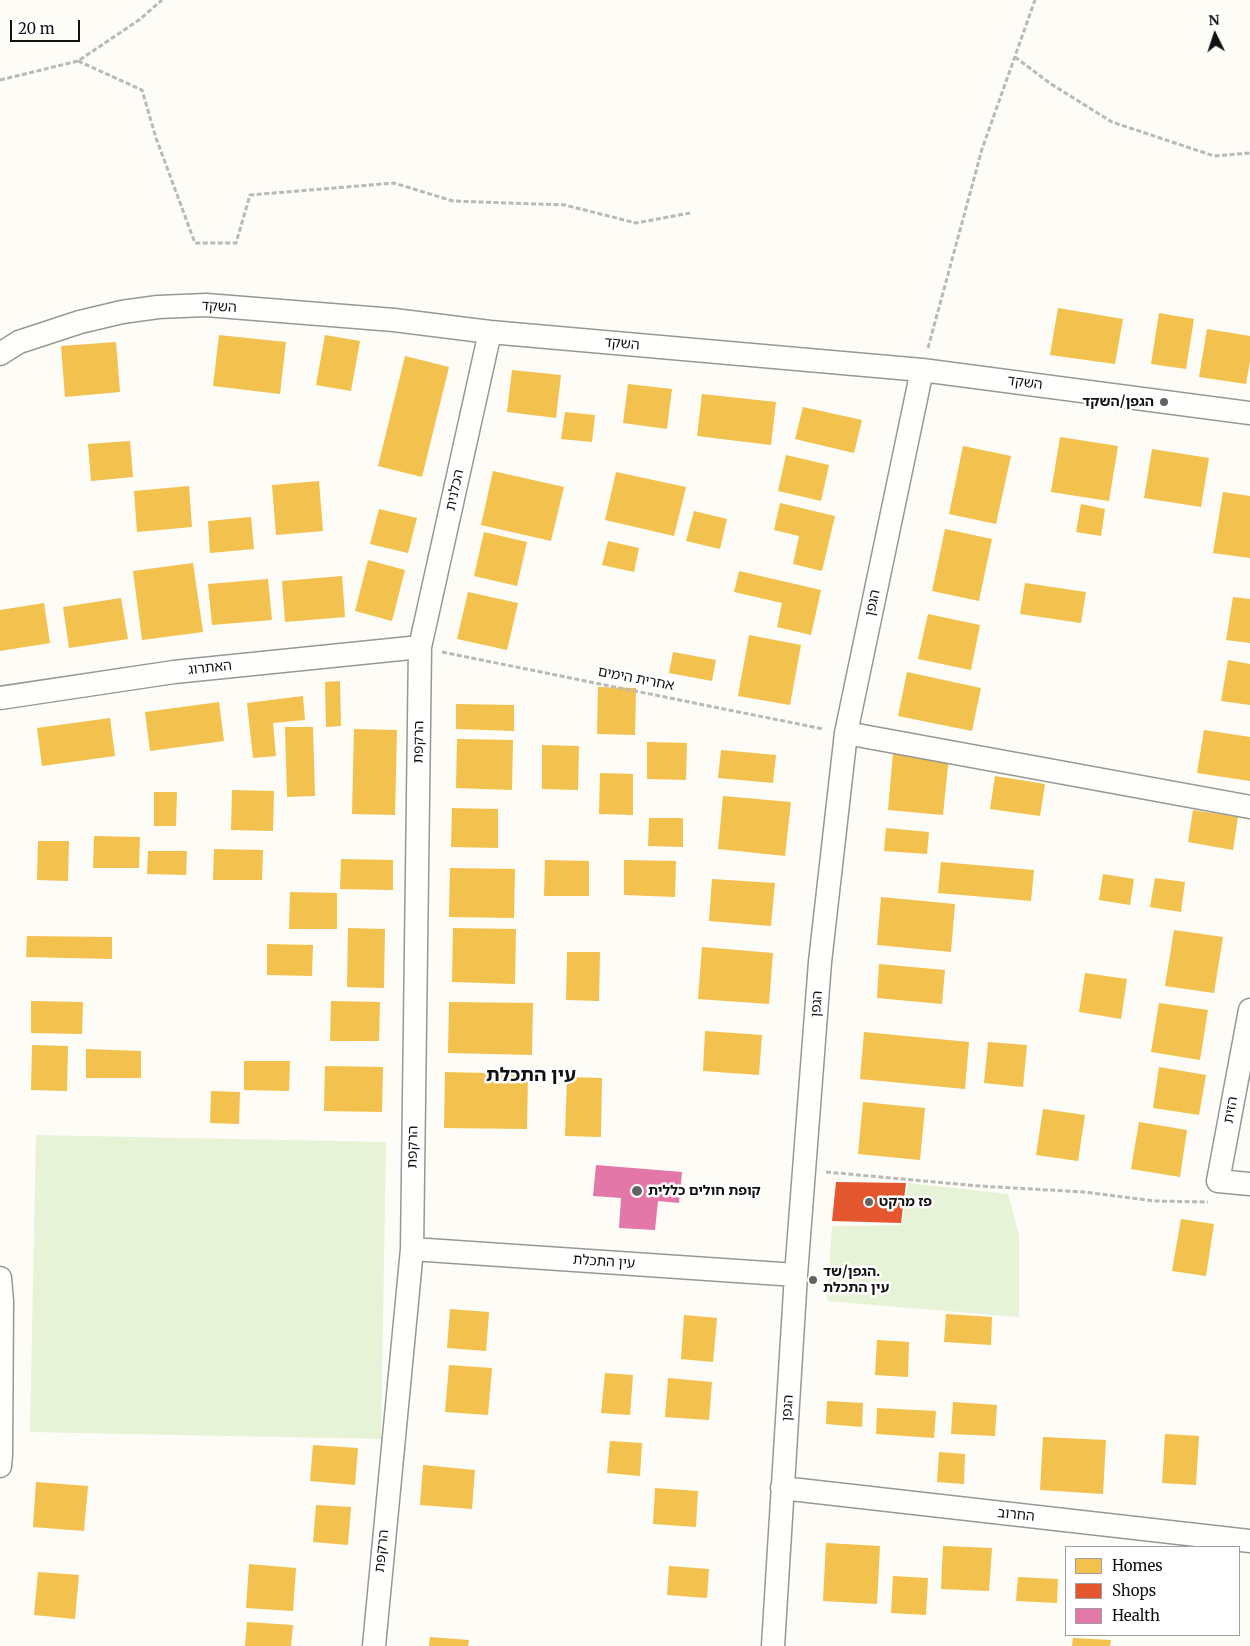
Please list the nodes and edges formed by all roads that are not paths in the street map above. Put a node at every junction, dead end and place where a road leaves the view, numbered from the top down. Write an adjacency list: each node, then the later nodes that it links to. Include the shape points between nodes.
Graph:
1 (490, 332): 2 (street, השקד, via 394,320 206,305 158,307 80,322 19,342); 3 (street, השקד); 5 (street, הכלנית)
2 (0, 354)
3 (922, 370): 4 (street, השקד); 7 (street, הגפן)
4 (1250, 413)
5 (420, 647): 6 (street, האתרוג, via 174,672); 11 (street, הרקפת)
6 (0, 698)
7 (846, 733): 8 (street); 12 (street, הגפן, via 820,962)
8 (1250, 807)
9 (1250, 1010): 10 (street, הזית, via 1218,1181)
10 (1250, 1184)
11 (412, 1249): 12 (street, עין התכלת); 17 (street, הרקפת)
12 (796, 1275): 15 (street, הגפן)
13 (0, 1278): 14 (street)
14 (0, 1466)
15 (782, 1488): 16 (street, החרוב); 18 (street, הגפן)
16 (1250, 1541)
17 (374, 1646)
18 (773, 1646)

